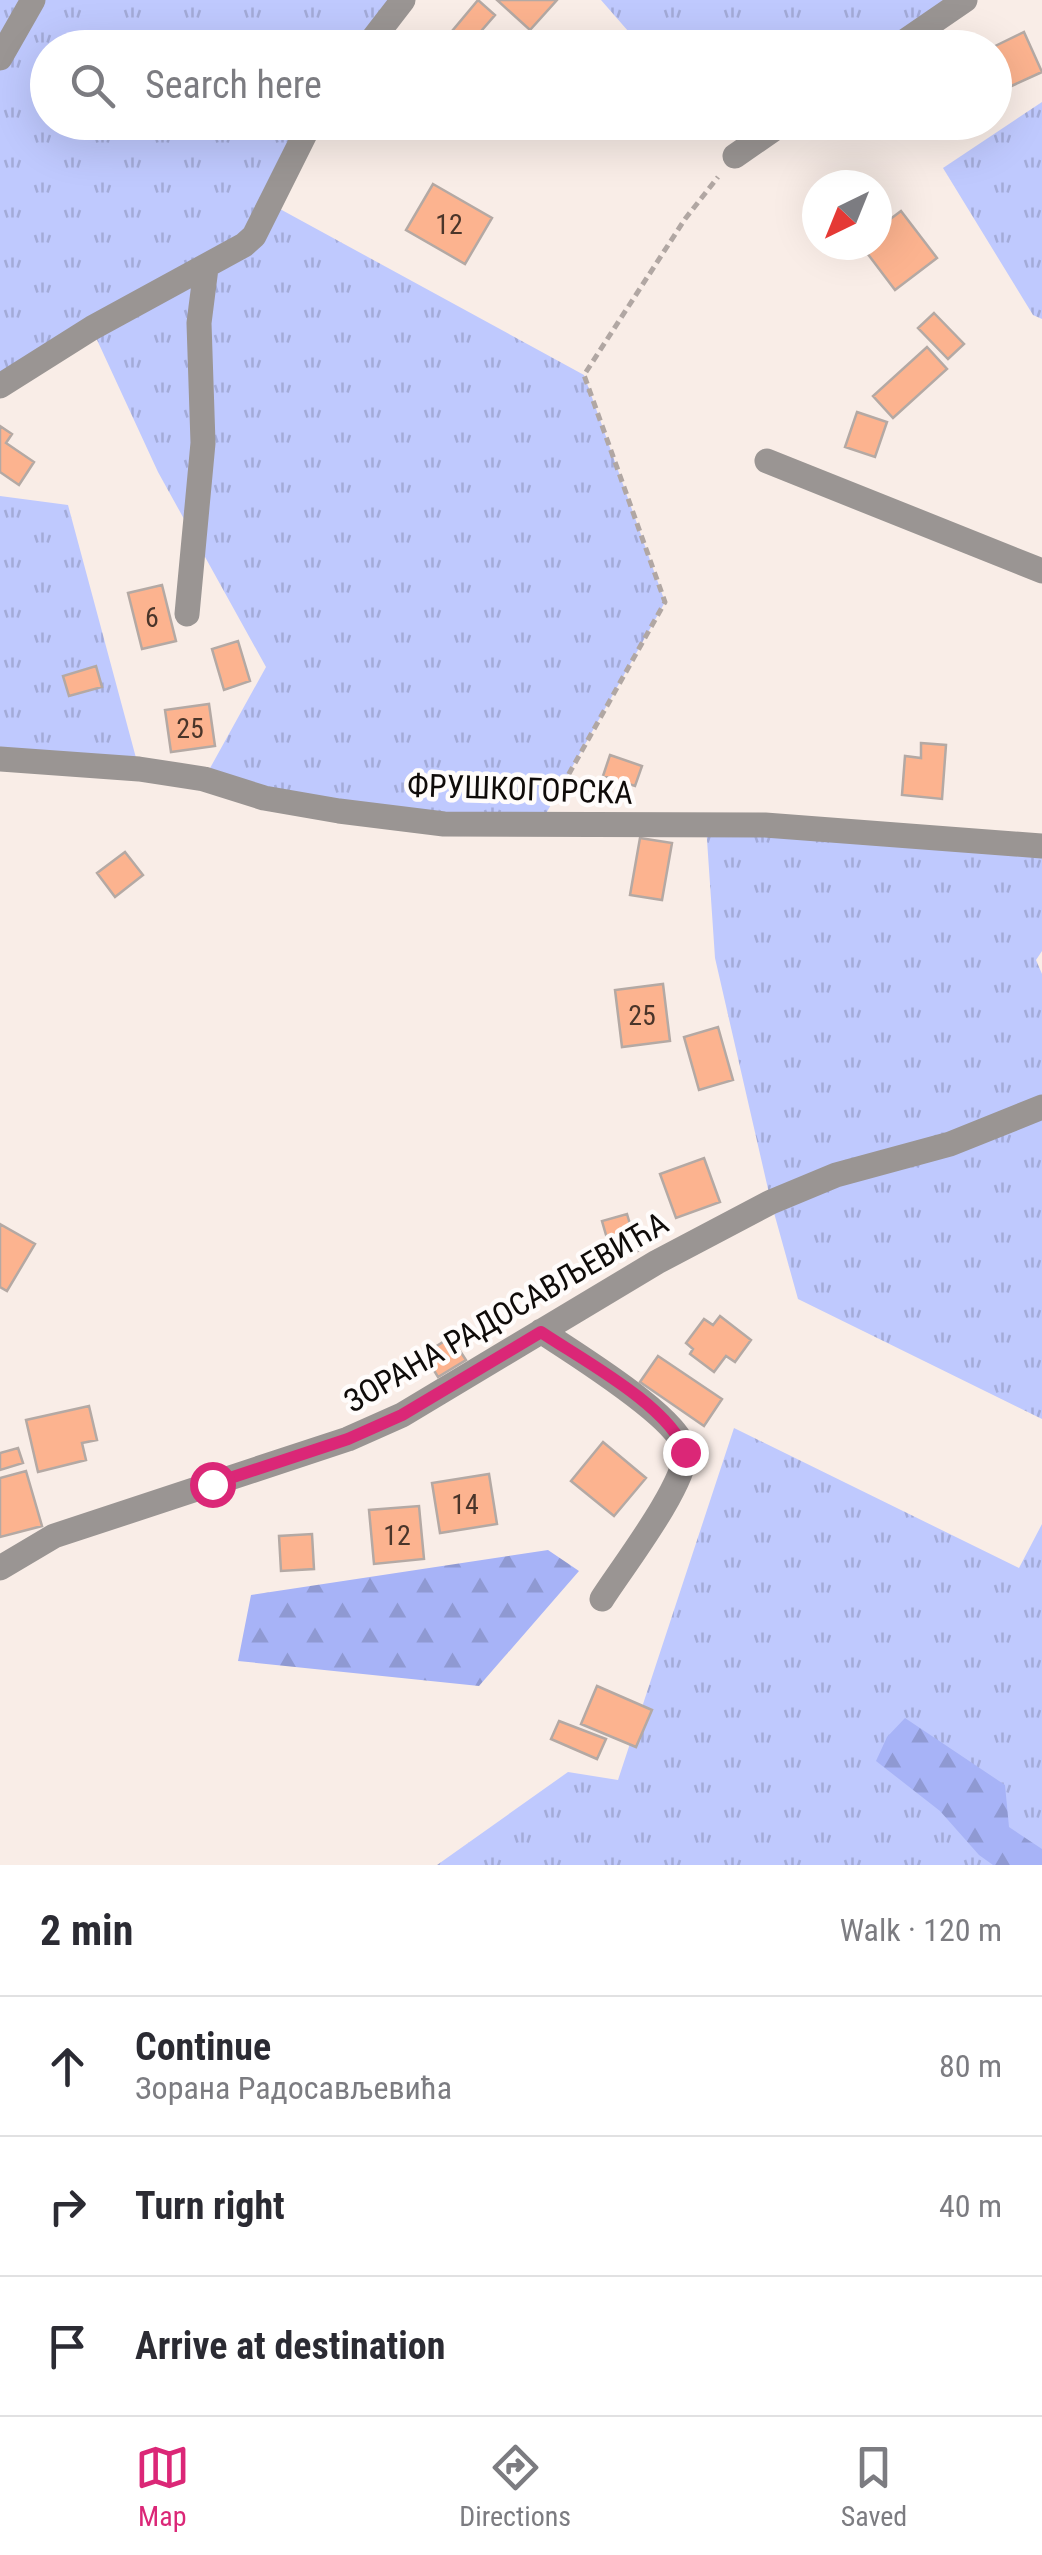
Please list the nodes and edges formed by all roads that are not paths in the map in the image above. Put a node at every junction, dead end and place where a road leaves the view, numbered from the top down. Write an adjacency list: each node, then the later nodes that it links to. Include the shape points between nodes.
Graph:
1 (32, 0): 6 (street)
2 (403, 0): 4 (street)
3 (965, 0): 5 (street)
4 (380, 30)
5 (921, 30)
6 (0, 58)
7 (302, 140): 10 (street, via 254,236)
8 (759, 140): 9 (street)
9 (736, 156)
10 (206, 268): 11 (street); 14 (street, via 200,323 203,442)
11 (0, 386)
12 (768, 460): 13 (street)
13 (1042, 571)
14 (187, 614)
15 (0, 759): 16 (street, ФРУШКОГОРСКА, via 204,778 264,798 444,824 765,825)
16 (1042, 846)
17 (1042, 1107): 18 (street, ЗОРАНА РАДОСАВЉЕВИЋА, via 771,1202)
18 (541, 1332): 19 (street, ЗОРАНА РАДОСАВЉЕВИЋА, via 402,1415 348,1439 54,1536); 20 (street, via 658,1413 680,1435 685,1452 680,1477)
19 (0, 1568)
20 (602, 1599)

